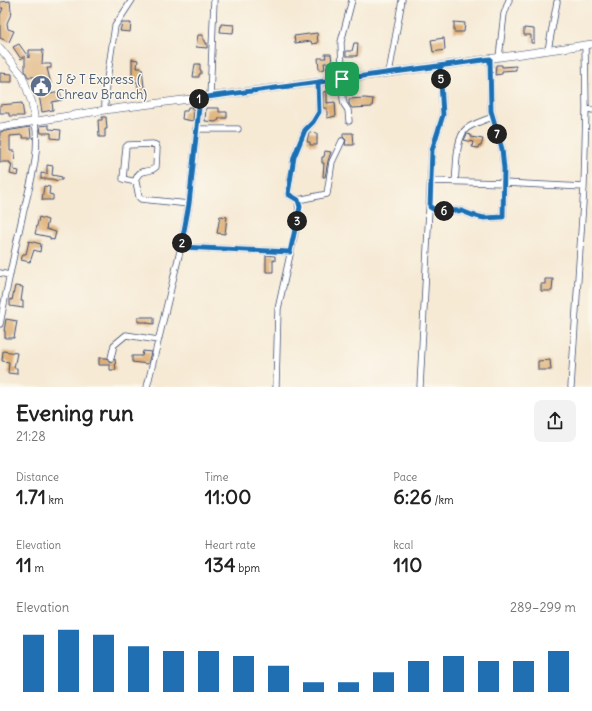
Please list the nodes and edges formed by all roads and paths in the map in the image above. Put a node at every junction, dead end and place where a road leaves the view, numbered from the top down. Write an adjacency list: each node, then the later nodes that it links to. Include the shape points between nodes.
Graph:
1 (132, 0): 19 (street, via 115,26 105,93)
2 (214, 0): 16 (street)
3 (352, 0): 14 (street, via 341,39)
4 (402, 0): 13 (street)
5 (509, 0): 10 (street, via 504,14)
6 (557, 2): 9 (street)
7 (589, 45): 9 (street); 18 (street)
8 (0, 48): 22 (street, via 22,76 32,103)
9 (548, 50): 10 (street)
10 (499, 58): 11 (street)
11 (490, 59): 12 (street); 20 (street)
12 (440, 66): 13 (street); 27 (street, via 443,115 432,150)
13 (389, 74): 14 (street)
14 (342, 79): 15 (street); 21 (street, via 343,101 348,110)
15 (318, 82): 16 (street); 32 (street, via 319,112 305,130 292,162 288,194)
16 (210, 97): 17 (street)
17 (200, 98): 19 (street); 24 (street)
18 (589, 109): 31 (street)
19 (105, 110): 22 (street)
20 (492, 116): 29 (street, via 475,123 462,135); 30 (street, via 502,149)
21 (349, 121)
22 (35, 122): 23 (street); 38 (street, via 36,155)
23 (0, 127)
24 (196, 129): 25 (street); 33 (street)
25 (238, 129)
26 (342, 141): 32 (street, via 332,162 328,194)
27 (431, 181): 29 (street); 34 (street)
28 (135, 182): 28 (street, via 137,174 156,167 156,145 130,144 126,147 123,178); 33 (street, via 138,197 141,199)
29 (455, 182): 30 (street)
30 (504, 183): 31 (street); 34 (street, via 503,217 484,218 462,211 435,210)
31 (584, 187): 46 (street)
32 (298, 200): 36 (street, via 299,214)
33 (189, 204): 35 (street)
34 (430, 207): 45 (street)
35 (181, 247): 36 (street); 41 (street)
36 (290, 252): 44 (street, via 278,309)
37 (0, 273): 38 (street)
38 (9, 276): 39 (street)
39 (1, 315): 40 (street)
40 (0, 324)
41 (158, 340): 42 (street, via 126,335 114,345); 43 (street)
42 (111, 358)
43 (147, 387)
44 (276, 387)
45 (420, 387)
46 (571, 387)

